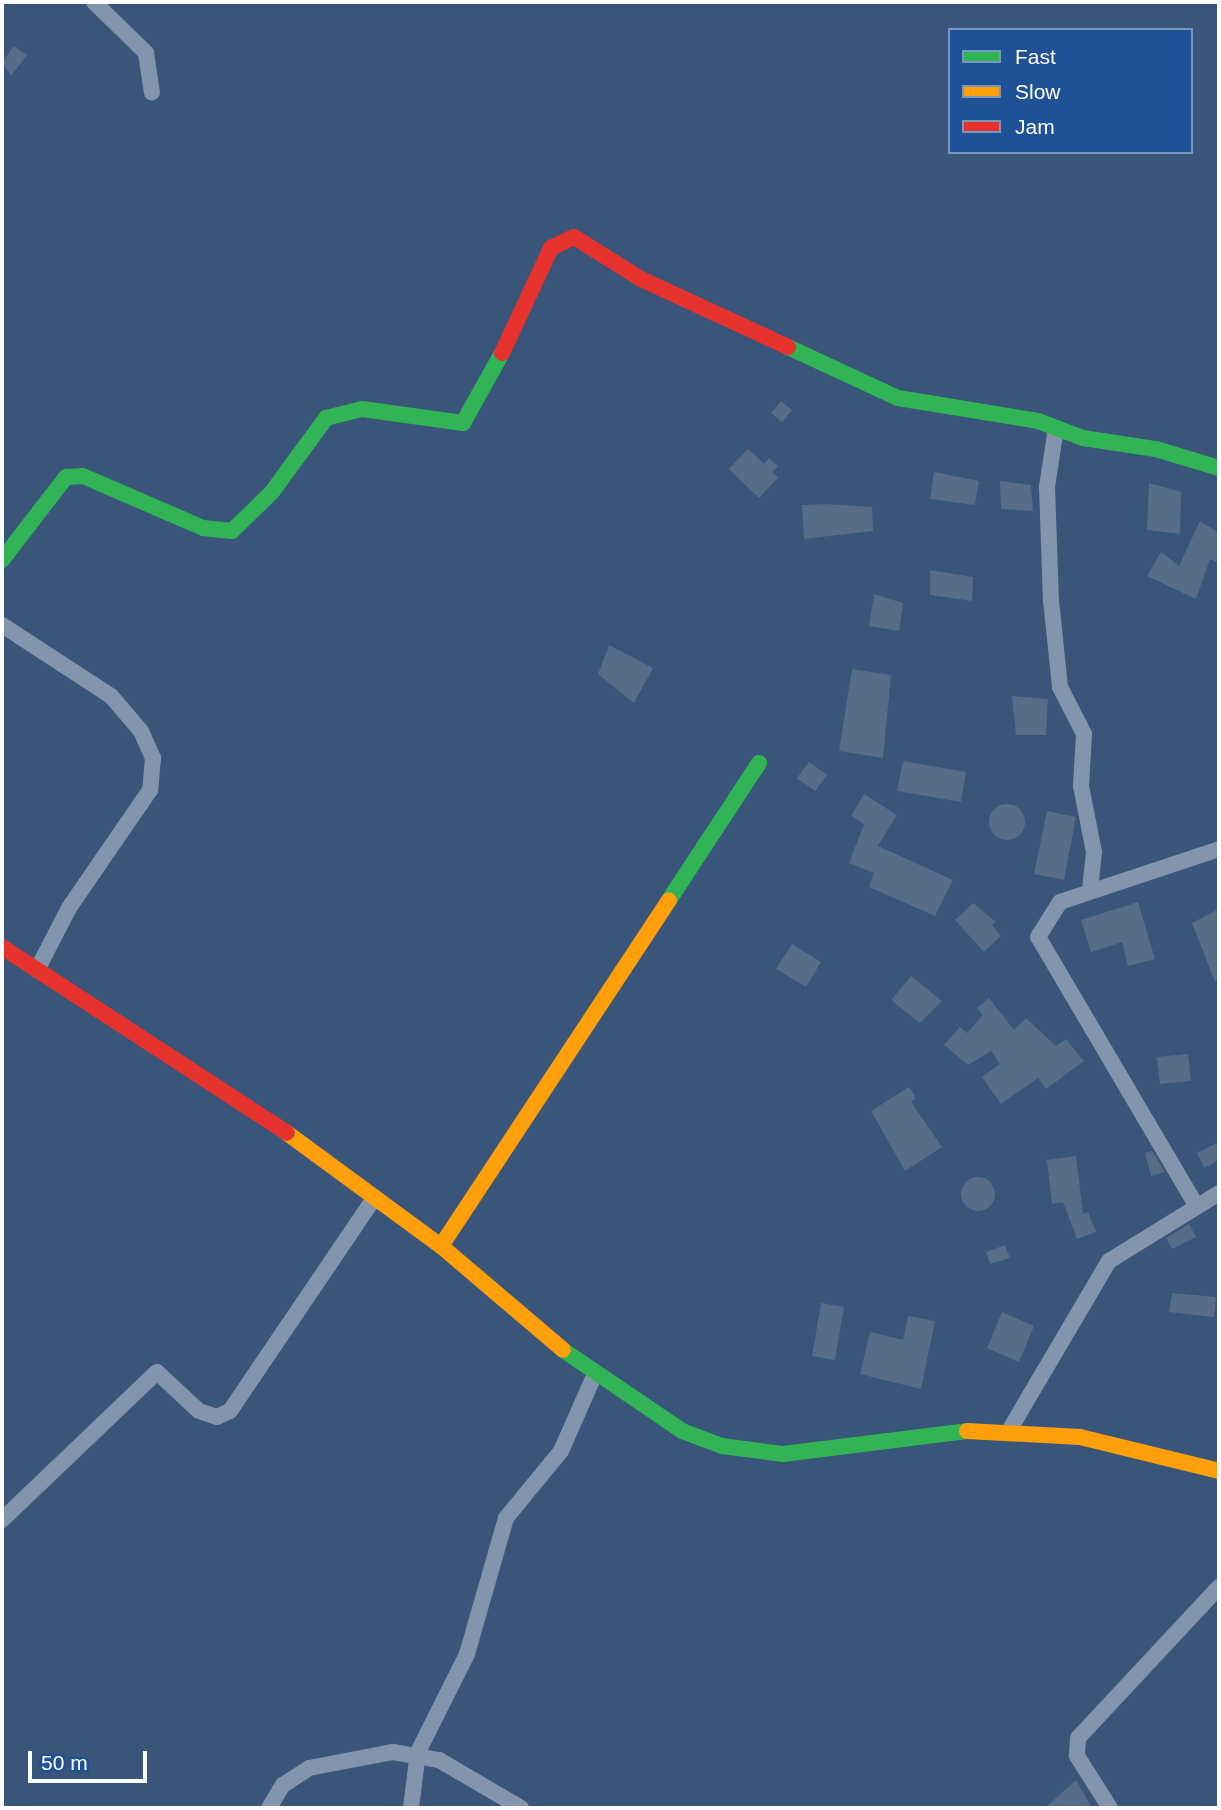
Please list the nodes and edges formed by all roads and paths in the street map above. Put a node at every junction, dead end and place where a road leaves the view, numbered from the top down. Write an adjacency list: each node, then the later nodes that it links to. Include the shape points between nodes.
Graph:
1 (94, 2): 2 (street, via 146,53)
2 (152, 93)
3 (1056, 428): 4 (street); 5 (street, via 898,398 610,264 583,240 565,238 551,248 474,413 463,423 362,409 326,418 272,492 232,531 203,528 83,476 66,477); 9 (street, via 1047,487 1051,600 1060,687 1084,734 1081,786 1094,852)
4 (1219, 468)
5 (2, 560)
6 (2, 625): 11 (street, via 111,696 141,731 153,758 150,790 69,908)
7 (759, 764): 15 (street)
8 (1219, 849): 9 (street)
9 (1090, 890): 14 (street, via 1050,910 1038,929 1039,945)
10 (2, 947): 11 (street)
11 (37, 970): 13 (street)
12 (1219, 1193): 14 (street)
13 (375, 1197): 15 (street); 19 (street, via 230,1411 217,1417 199,1410 157,1372)
14 (1196, 1205): 17 (street, via 1109,1261)
15 (442, 1247): 16 (street)
16 (594, 1374): 17 (street, via 682,1431 755,1452); 21 (street, via 561,1451 506,1518 467,1654)
17 (1010, 1429): 18 (street, via 1080,1437)
18 (1219, 1471)
19 (2, 1520)
20 (1219, 1587): 25 (street, via 1078,1738 1077,1756)
21 (418, 1752): 22 (street, via 309,1768 283,1784); 23 (street); 24 (street)
22 (268, 1808)
23 (411, 1808)
24 (521, 1808)
25 (1110, 1808)

